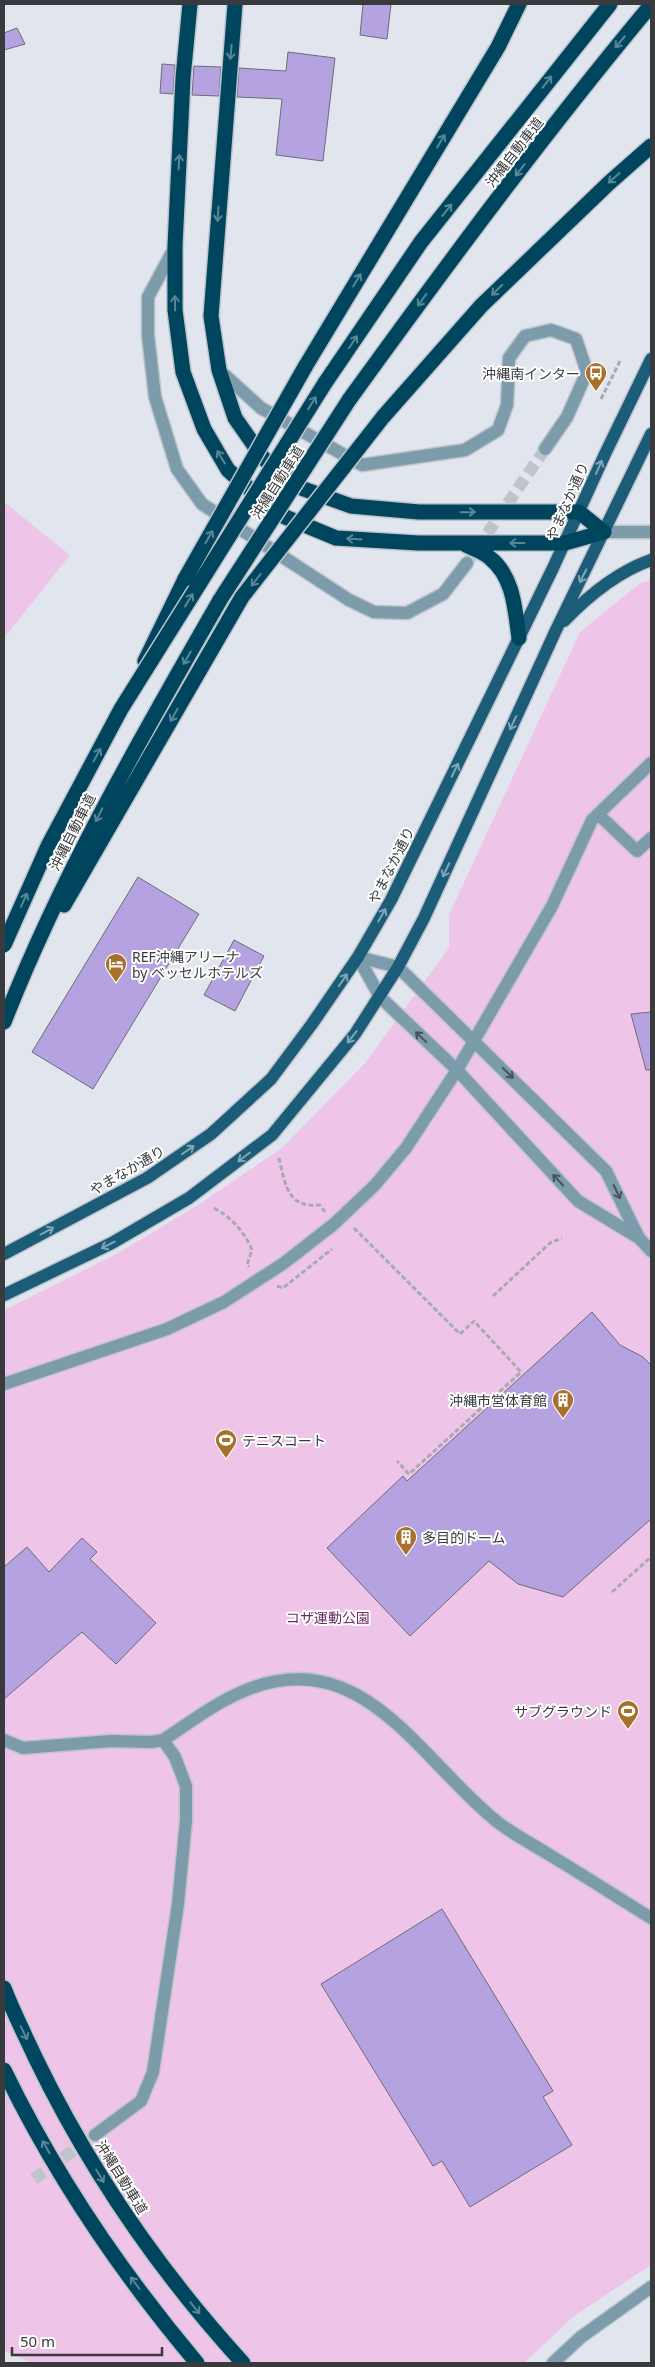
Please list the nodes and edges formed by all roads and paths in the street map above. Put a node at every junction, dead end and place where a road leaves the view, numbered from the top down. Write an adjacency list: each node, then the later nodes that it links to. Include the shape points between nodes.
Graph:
1 (190, 4): 7 (highway, one-way to 1)
2 (234, 4): 10 (highway, one-way to 10, via 211,316)
3 (519, 4): 23 (highway, one-way to 3, bridge, via 185,580 305,367 498,47)
4 (610, 4): 23 (highway, 沖縄自動車道, one-way to 4, bridge, via 325,383 421,242)
5 (651, 5): 30 (highway, 沖縄自動車道, one-way to 30, bridge, via 447,265 349,400 220,600 113,788 65,881)
6 (651, 146): 30 (highway, one-way to 30, bridge, via 608,183 481,306 383,417 242,597)
7 (175, 246): 17 (highway, one-way to 7, via 336,538 278,514 228,470 204,429 183,372 175,310); 20 (street, via 148,297 148,335 155,397 177,469 202,504 349,600 374,612 407,613 443,594)
8 (651, 359): 14 (main road, やまなか通り, one-way to 8)
9 (620, 361): 11 (path)
10 (219, 370): 13 (street, via 262,408 362,465 465,450 498,430 507,405 509,358 525,336 551,330 576,339 587,372 568,417); 14 (highway, one-way to 14, via 235,418 263,458 301,488 351,506 419,512)
11 (601, 399)
12 (651, 434): 15 (main road)
13 (545, 449)
14 (579, 512): 15 (highway); 18 (main road, やまなか通り)
15 (604, 532): 16 (street); 18 (highway); 21 (main road, one-way to 21)
16 (651, 532)
17 (461, 543): 18 (highway, one-way to 17); 22 (highway, via 490,557 502,571 512,591)
18 (565, 543): 22 (main road, やまなか通り)
19 (651, 560): 21 (main road, via 620,574 579,606)
20 (467, 562)
21 (556, 630): 29 (main road, one-way to 29, via 424,918)
22 (519, 638): 28 (main road, やまなか通り, one-way to 22, via 391,900)
23 (121, 709): 27 (highway, 沖縄自動車道, one-way to 23, bridge, via 48,846)
24 (651, 762): 25 (street)
25 (598, 814): 26 (street, via 638,851); 33 (street, via 592,820 552,906)
26 (651, 838)
27 (4, 945)
28 (358, 957): 29 (street); 31 (street); 40 (main road, やまなか通り, one-way to 28, via 147,1178 211,1134 271,1079)
29 (398, 967): 31 (main road); 33 (street)
30 (21, 978): 32 (highway, 沖縄自動車道)
31 (380, 997): 34 (street, one-way to 31); 42 (main road, one-way to 42, via 355,1034 272,1135 189,1198 112,1243)
32 (4, 1022)
33 (473, 1038): 34 (street); 38 (street, one-way to 38, via 606,1171)
34 (457, 1070): 38 (street, one-way to 34, via 578,1201); 41 (street, via 406,1148 375,1185 314,1241)
35 (214, 1208): 41 (path, via 246,1236 252,1250 247,1265)
36 (349, 1233): 45 (path, via 354,1227 460,1334 474,1321 521,1372 409,1474)
37 (562, 1238): 43 (path, via 550,1243)
38 (640, 1238): 39 (street)
39 (651, 1251)
40 (4, 1254)
41 (258, 1280): 44 (street, via 224,1302 167,1329)
42 (4, 1296)
43 (494, 1296)
44 (4, 1384)
45 (397, 1461)
46 (651, 1557): 47 (path)
47 (612, 1592)
48 (4, 1740): 49 (street, via 23,1748)
49 (163, 1740): 50 (street, via 236,1695 265,1684 292,1680 322,1681 348,1689 377,1706 500,1824); 53 (street, via 175,1757 186,1786 186,1820 178,1904 153,2072 141,2101)
50 (651, 1918)
51 (4, 1988): 56 (highway, 沖縄自動車道, one-way to 56, via 52,2093 101,2179 152,2255)
52 (4, 2070): 55 (highway, one-way to 52, via 126,2272 74,2196)
53 (95, 2134)
54 (651, 2287): 57 (street, via 587,2332)
55 (197, 2363)
56 (243, 2363)
57 (553, 2363)

